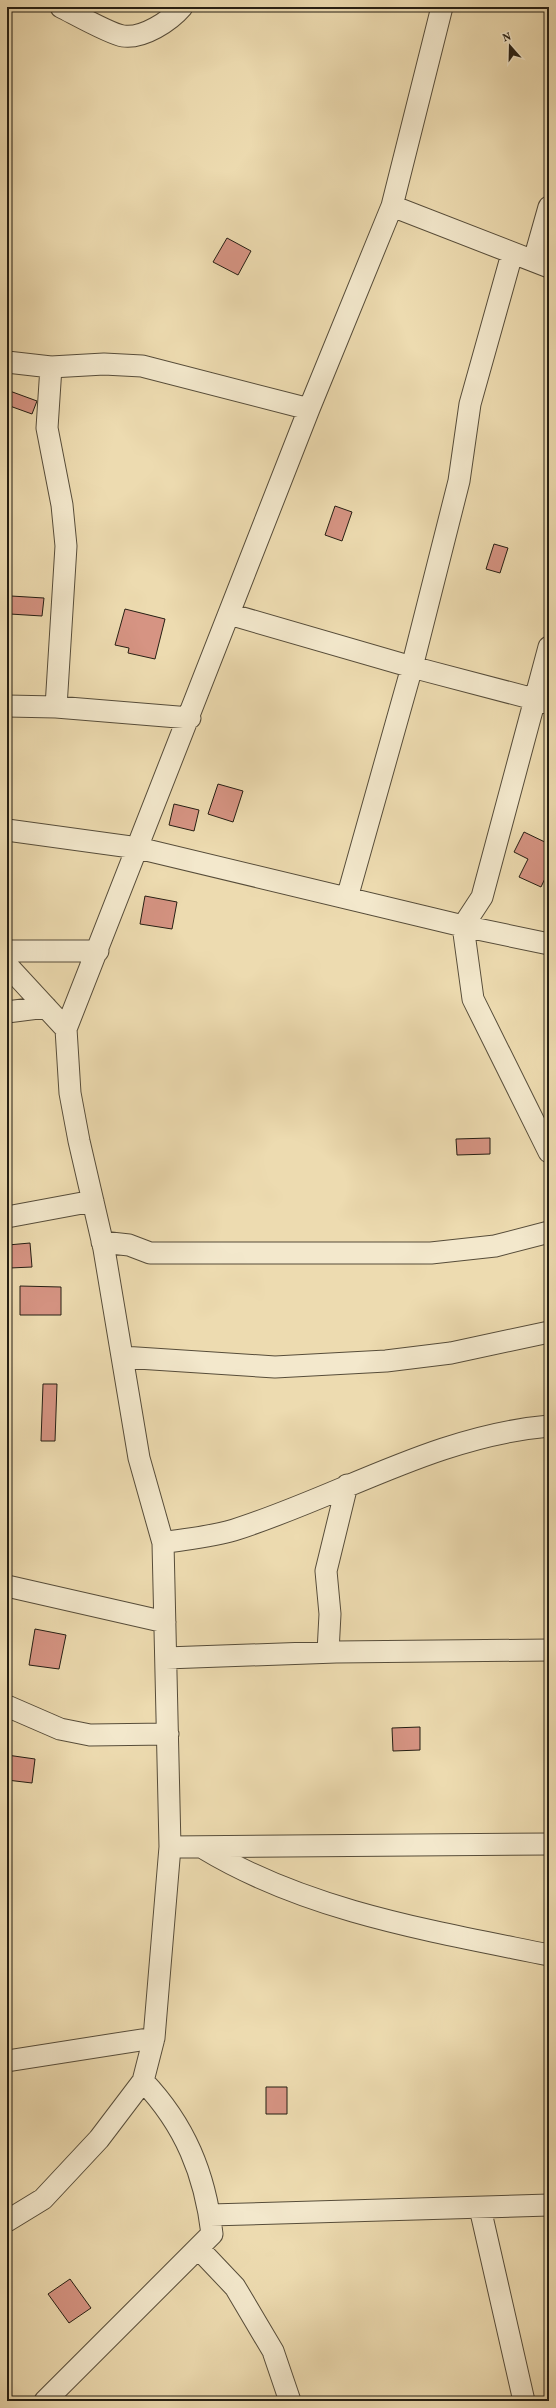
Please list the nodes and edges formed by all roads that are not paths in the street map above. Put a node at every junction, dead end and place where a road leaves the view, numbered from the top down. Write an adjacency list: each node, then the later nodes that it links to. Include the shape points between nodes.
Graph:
1 (62, 7): 2 (street, via 123,36 141,34 164,22)
2 (182, 7)
3 (442, 7): 4 (street)
4 (392, 206): 6 (street); 10 (street)
5 (549, 207): 7 (street)
6 (512, 254): 7 (street); 13 (street, via 470,404 459,481)
7 (541, 263)
8 (7, 362): 9 (street)
9 (51, 367): 10 (street, via 104,364 142,366); 16 (street, via 47,428 62,505 66,546)
10 (309, 410): 11 (street)
11 (229, 614): 13 (street); 17 (street)
12 (549, 646): 14 (street)
13 (412, 667): 14 (street); 20 (street)
14 (542, 701): 21 (street, via 482,897)
15 (7, 706): 16 (street)
16 (56, 707): 17 (street)
17 (190, 718): 19 (street)
18 (7, 830): 19 (street)
19 (138, 848): 20 (street); 24 (street)
20 (347, 898): 21 (street)
21 (463, 926): 22 (street); 29 (street, via 473,999)
22 (549, 944)
23 (7, 951): 24 (street)
24 (98, 951): 28 (street)
25 (7, 965): 26 (street)
26 (46, 1007): 27 (street); 28 (street)
27 (7, 1012)
28 (66, 1029): 30 (street, via 70,1093)
29 (549, 1152)
30 (93, 1201): 31 (street); 33 (street)
31 (7, 1217)
32 (549, 1232): 33 (street, via 495,1246 431,1253 150,1253 129,1245)
33 (102, 1242): 35 (street)
34 (549, 1332): 35 (street, via 451,1353 386,1361 275,1367)
35 (122, 1358): 38 (street, via 139,1458)
36 (549, 1426): 37 (street, via 482,1436 433,1451)
37 (346, 1485): 38 (street, via 233,1530); 42 (street, via 326,1571 330,1614)
38 (163, 1543): 40 (street)
39 (7, 1586): 40 (street)
40 (165, 1622): 43 (street)
41 (549, 1650): 42 (street)
42 (328, 1652): 43 (street)
43 (166, 1658): 45 (street)
44 (7, 1706): 45 (street, via 60,1729 90,1735)
45 (168, 1734): 47 (street)
46 (549, 1844): 48 (street)
47 (170, 1847): 48 (street); 50 (street)
48 (203, 1848): 49 (street, via 263,1880 358,1913)
49 (549, 1955)
50 (154, 2038): 51 (street); 52 (street)
51 (7, 2062)
52 (143, 2080): 55 (street, via 162,2100 188,2142); 56 (street, via 99,2139 43,2198)
53 (549, 2205): 54 (street)
54 (480, 2208): 55 (street); 60 (street)
55 (210, 2215): 57 (street, via 212,2234)
56 (7, 2220)
57 (198, 2248): 58 (street); 59 (street, via 235,2287 273,2351)
58 (45, 2401)
59 (290, 2401)
60 (524, 2401)

